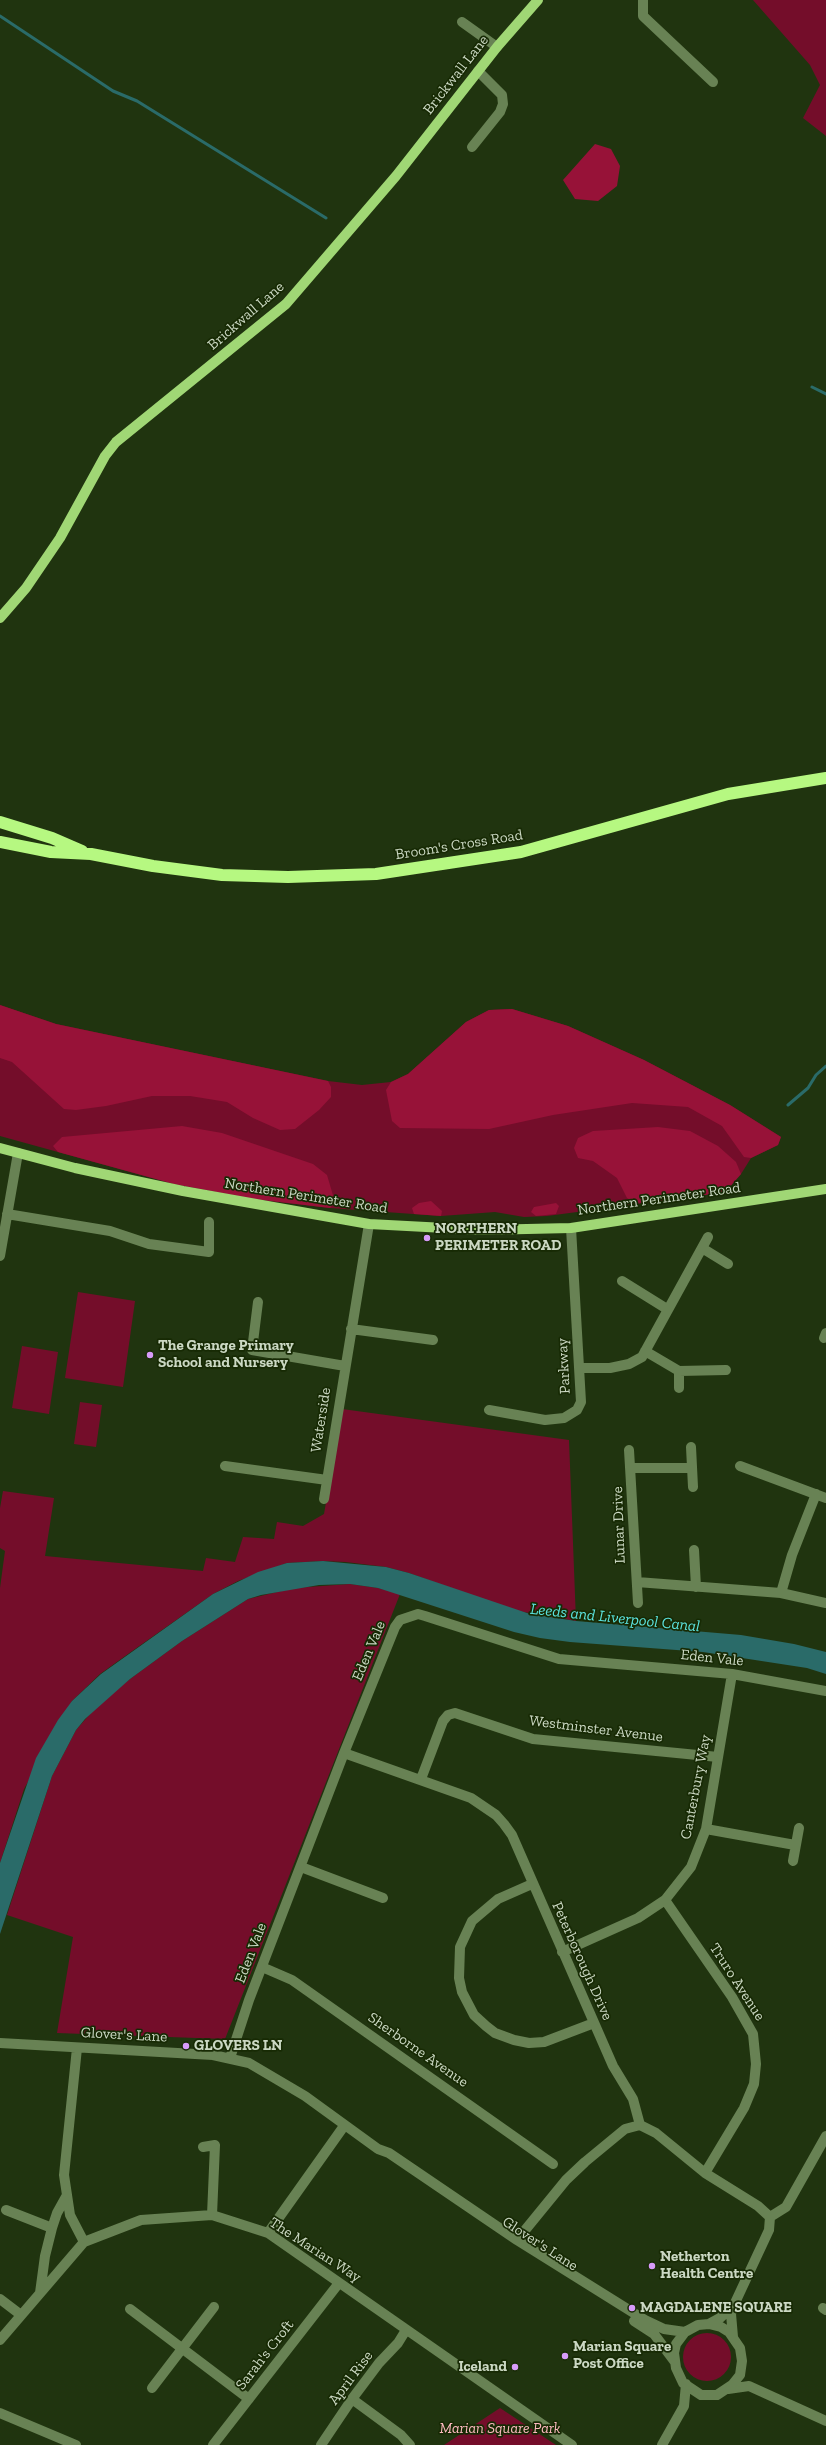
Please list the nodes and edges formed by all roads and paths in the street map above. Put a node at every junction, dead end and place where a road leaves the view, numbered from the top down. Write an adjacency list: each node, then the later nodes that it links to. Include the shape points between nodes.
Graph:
1 (538, 0): 4 (main road, Brickwall Lane)
2 (643, 0): 6 (street, via 643,16)
3 (462, 22): 4 (street)
4 (497, 46): 5 (main road, Brickwall Lane)
5 (478, 71): 7 (street, via 502,95 503,104 500,112); 8 (main road, Brickwall Lane, via 396,176 286,304 116,442 105,456 60,538)
6 (713, 82)
7 (472, 146)
8 (2, 618)
9 (826, 778): 12 (highway, Broom's Cross Road, via 728,794 521,852 376,874 288,877 222,875 153,866)
10 (0, 822): 12 (highway, Broom's Cross Road, via 52,838)
11 (0, 842): 12 (highway, Broom's Cross Road, via 51,852)
12 (91, 854)
13 (0, 1148): 14 (main road, Northern Perimeter Road)
14 (18, 1153): 16 (street); 18 (main road, Northern Perimeter Road, via 183,1191)
15 (826, 1189): 19 (main road, Northern Perimeter Road)
16 (7, 1214): 17 (street, via 110,1231 149,1244 209,1252); 22 (street)
17 (210, 1222)
18 (369, 1224): 19 (main road, Northern Perimeter Road, via 483,1230); 27 (street, Waterside)
19 (571, 1228): 31 (street, Parkway)
20 (708, 1237): 21 (street)
21 (702, 1248): 23 (street); 26 (street)
22 (0, 1256)
23 (728, 1264)
24 (622, 1281): 26 (street)
25 (258, 1302): 30 (street, via 252,1350)
26 (667, 1309): 29 (street)
27 (351, 1328): 28 (street); 30 (street, Waterside)
28 (433, 1340)
29 (645, 1351): 31 (street, via 642,1357 629,1364 610,1368); 33 (street)
30 (345, 1366): 42 (street, Waterside)
31 (579, 1368): 35 (street, Parkway, via 581,1402 577,1410 564,1418 545,1420)
32 (726, 1370): 33 (street)
33 (679, 1371): 34 (street)
34 (678, 1388)
35 (489, 1410)
36 (691, 1446): 41 (street)
37 (629, 1450): 40 (street, Lunar Drive)
38 (225, 1466): 42 (street)
39 (740, 1466): 44 (street)
40 (632, 1468): 41 (street, Lunar Drive); 47 (street, Lunar Drive)
41 (692, 1468): 43 (street)
42 (327, 1480): 45 (street, Waterside)
43 (693, 1487)
44 (821, 1496): 49 (street, via 792,1555)
45 (324, 1500)
46 (694, 1550): 48 (street)
47 (637, 1582): 48 (street, Lunar Drive); 50 (street, Lunar Drive)
48 (696, 1586): 49 (street, Lunar Drive)
49 (781, 1593): 51 (street, Lunar Drive)
50 (638, 1603)
51 (826, 1603)
52 (732, 1674): 53 (street, Eden Vale); 54 (street, Eden Vale, via 559,1659 425,1616 408,1616 394,1627); 55 (street, Canterbury Way)
53 (826, 1691)
54 (344, 1754): 56 (street, Peterborough Drive); 61 (street, Eden Vale)
55 (718, 1758): 56 (street, Westminster Avenue, via 533,1739 455,1713 448,1715 443,1721); 58 (street, Canterbury Way)
56 (421, 1779): 62 (street, Peterborough Drive, via 471,1798 496,1815 512,1835)
57 (800, 1828): 59 (street)
58 (706, 1829): 59 (street); 64 (street, Canterbury Way, via 691,1867)
59 (795, 1845): 60 (street)
60 (793, 1861)
61 (301, 1866): 63 (street); 66 (street, Eden Vale)
62 (532, 1884): 65 (street, Peterborough Drive); 67 (street, via 498,1899 472,1921 460,1947 459,1978 462,1992 474,2016 496,2033 514,2040 544,2042)
63 (383, 1898)
64 (665, 1900): 65 (street, Canterbury Way, via 638,1918); 77 (street, Truro Avenue, via 732,1997 753,2034 756,2064 754,2084 744,2108)
65 (562, 1952): 67 (street, Peterborough Drive)
66 (262, 1967): 70 (street, Eden Vale); 76 (street, Sherborne Avenue, via 292,1980)
67 (594, 2023): 71 (street, Peterborough Drive, via 613,2066 633,2099)
68 (0, 2043): 69 (street, Glover's Lane)
69 (77, 2048): 70 (street, Glover's Lane, via 213,2054); 78 (street, via 64,2175)
70 (230, 2058): 72 (street, Glover's Lane, via 249,2064 276,2078 305,2096)
71 (640, 2124): 77 (street); 84 (street, via 625,2130 585,2162 566,2180)
72 (344, 2126): 75 (street, Glover's Lane); 83 (street)
73 (826, 2136): 81 (street, via 786,2207)
74 (203, 2148): 80 (street, via 215,2145)
75 (386, 2153): 84 (street, Glover's Lane); 100 (street, Glover's Lane, via 501,2237 654,2334)
76 (553, 2164)
77 (705, 2173): 81 (street, via 758,2206)
78 (67, 2195): 82 (street); 85 (street, via 70,2215)
79 (6, 2210): 82 (street)
80 (212, 2215): 83 (street, The Marian Way); 85 (street, The Marian Way, via 142,2220)
81 (770, 2218): 89 (street, via 769,2230)
82 (52, 2228): 87 (street)
83 (268, 2233): 86 (street, The Marian Way)
84 (517, 2240): 95 (street, Glover's Lane, via 645,2320 664,2329)
85 (84, 2242): 87 (street, The Marian Way)
86 (339, 2283): 94 (street, The Marian Way); 106 (street, Sarah's Croft)
87 (40, 2293): 92 (street, The Marian Way)
88 (0, 2299): 92 (street)
89 (734, 2305): 93 (street); 96 (street, via 731,2314)
90 (214, 2307): 98 (street)
91 (130, 2309): 98 (street)
92 (21, 2315): 97 (street, The Marian Way)
93 (709, 2324): 95 (street, via 698,2325); 96 (street, via 721,2327)
94 (406, 2330): 107 (street, April Rise, via 398,2344 379,2363); 115 (street, The Marian Way)
95 (685, 2332): 100 (street, via 676,2344)
96 (733, 2337): 99 (street, via 740,2348)
97 (0, 2340)
98 (183, 2347): 102 (street); 106 (street)
99 (742, 2361): 103 (street, via 740,2375); 104 (street, via 749,2380)
100 (675, 2362): 101 (street)
101 (686, 2384): 105 (street, via 701,2395); 108 (street)
102 (152, 2388)
103 (728, 2389): 104 (street, via 749,2386); 105 (street, via 717,2395)
104 (761, 2390): 110 (street)
105 (709, 2395): 108 (street)
106 (249, 2399): 112 (street, Sarah's Croft)
107 (352, 2399): 113 (street, April Rise); 114 (street)
108 (684, 2406): 116 (street)
109 (0, 2413): 111 (street)
110 (826, 2421)
111 (76, 2445)
112 (213, 2445)
113 (322, 2445)
114 (410, 2445)
115 (572, 2445)
116 (662, 2445)

